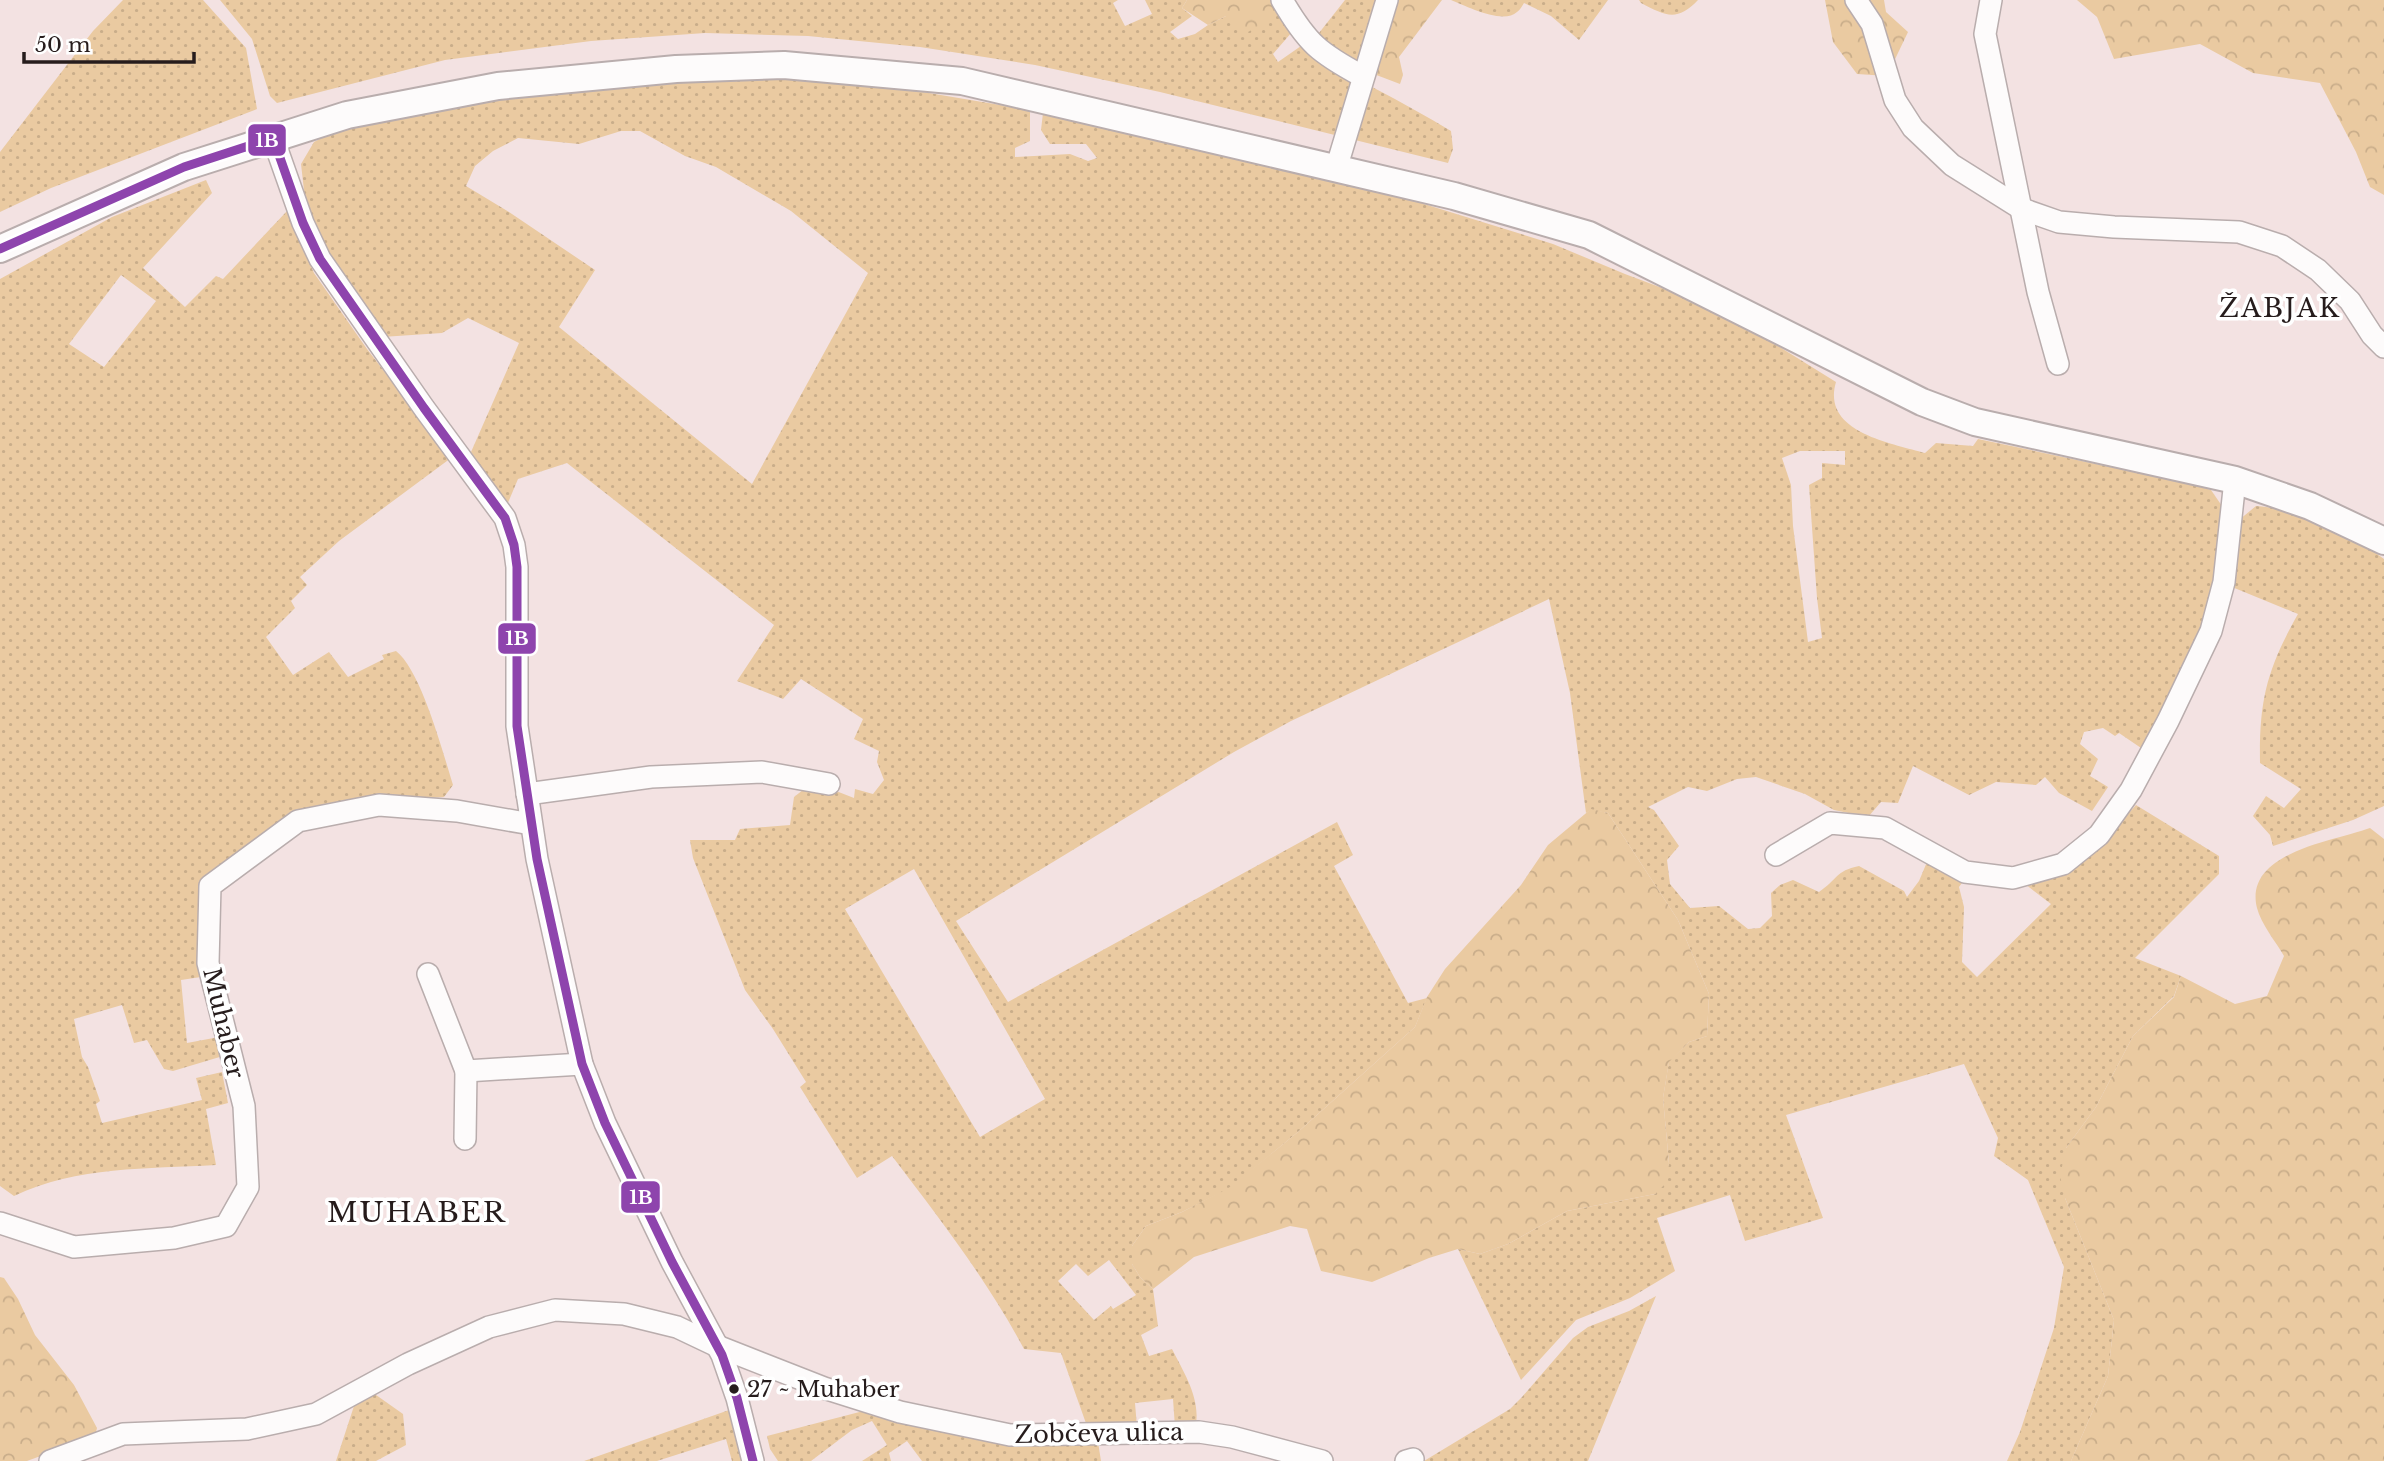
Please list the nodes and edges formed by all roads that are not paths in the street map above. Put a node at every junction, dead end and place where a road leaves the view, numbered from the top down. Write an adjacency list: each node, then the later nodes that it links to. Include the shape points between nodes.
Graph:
1 (1282, 0): 5 (street, via 1300,32 1327,57)
2 (1387, 0): 5 (street)
3 (1856, 0): 8 (street, via 1871,24 1895,100 1913,128 1952,164)
4 (1991, 0): 8 (street, via 1985,34)
5 (1363, 76): 7 (street)
6 (273, 138): 7 (street, via 347,115 498,86 676,69 784,65 962,81); 9 (street, via 184,167); 15 (street, via 320,259 505,518 517,567 517,726)
7 (1336, 169): 12 (street, via 1454,196 1588,235 1922,402 1975,422)
8 (2022, 209): 10 (street, via 2059,222 2239,232 2281,246 2318,270 2350,301); 11 (street)
9 (0, 249)
10 (2384, 347)
11 (2058, 364)
12 (2235, 480): 13 (street, via 2310,506); 17 (street, via 2224,582 2211,631 2131,790 2099,835 2063,864 2013,878 1965,872 1885,828 1830,823)
13 (2384, 541)
14 (829, 784): 15 (street, via 762,772 652,777)
15 (527, 794): 16 (street)
16 (531, 824): 19 (street); 22 (street, Muhaber, via 457,811 379,805 298,821 210,886 208,962 244,1106 248,1187 226,1226 174,1238 74,1247)
17 (1776, 855)
18 (428, 974): 20 (street)
19 (582, 1064): 20 (street); 23 (street, via 616,1146)
20 (466, 1071): 21 (street)
21 (465, 1139)
22 (0, 1223)
23 (717, 1346): 24 (street, via 677,1327 625,1314 555,1310 489,1327 316,1414 247,1429 123,1434); 25 (street, via 737,1398); 26 (street, Zobčeva ulica, via 900,1412 1010,1435 1199,1432)
24 (50, 1461)
25 (753, 1461)
26 (1322, 1461)

